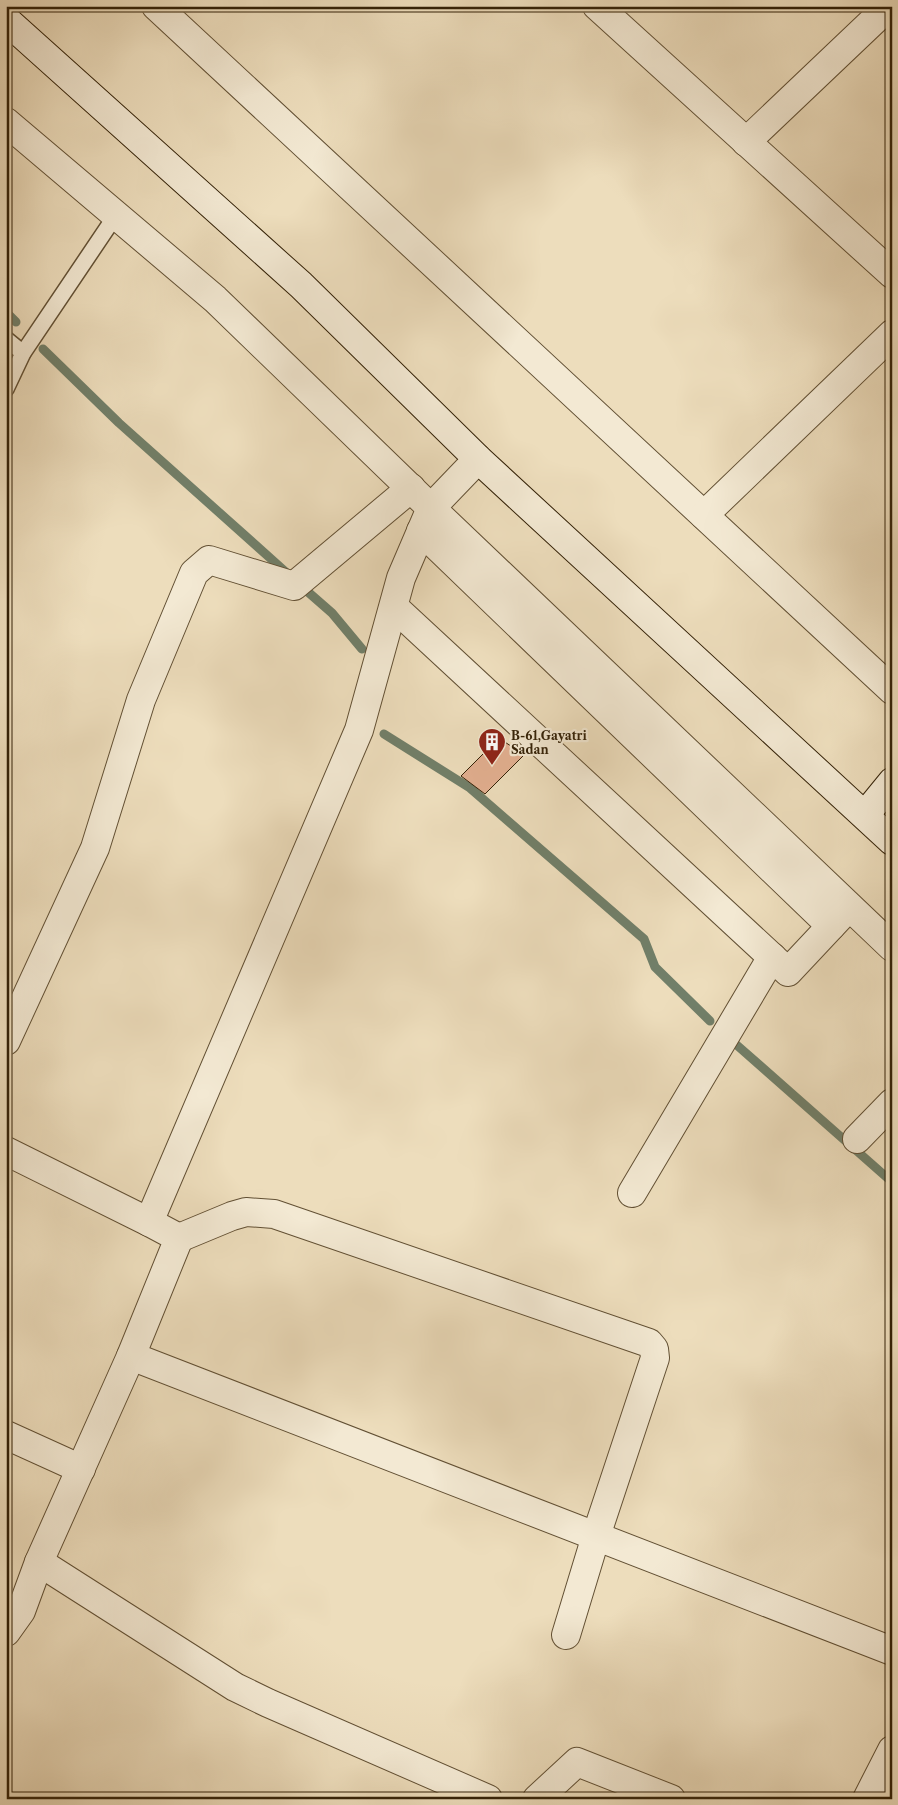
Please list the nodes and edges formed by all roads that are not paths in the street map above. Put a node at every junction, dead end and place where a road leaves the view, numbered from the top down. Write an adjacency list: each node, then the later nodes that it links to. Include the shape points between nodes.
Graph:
1 (156, 6): 15 (street)
2 (597, 6): 6 (street)
3 (889, 6): 6 (street)
4 (6, 20): 13 (street, via 301,285)
5 (6, 122): 7 (street)
6 (746, 142): 8 (street)
7 (116, 215): 11 (lane); 14 (street, via 215,299)
8 (892, 274)
9 (892, 334): 15 (street)
10 (6, 339): 11 (lane)
11 (23, 353): 12 (lane)
12 (6, 389)
13 (478, 459): 16 (street); 20 (street)
14 (411, 488): 16 (street); 25 (street, via 294,586 208,560 194,573 141,700 95,848)
15 (704, 515): 18 (street)
16 (426, 520): 17 (street, via 401,578); 22 (street)
17 (394, 606): 24 (street); 30 (street, via 359,730)
18 (892, 690)
19 (892, 782): 20 (street)
20 (865, 815): 21 (street)
21 (892, 841)
22 (840, 916): 23 (street); 24 (street, via 788,972)
23 (892, 947)
24 (772, 957): 29 (street)
25 (6, 1042)
26 (892, 1103): 27 (street)
27 (857, 1140)
28 (6, 1151): 30 (street)
29 (632, 1193)
30 (149, 1222): 31 (street)
31 (180, 1238): 32 (street); 35 (street, via 246,1212 274,1214 649,1343 655,1358)
32 (131, 1356): 34 (street); 35 (street)
33 (6, 1435): 34 (street)
34 (81, 1469): 36 (street)
35 (596, 1536): 38 (street); 39 (street)
36 (40, 1562): 37 (street, via 21,1611); 41 (street, via 235,1686)
37 (6, 1632)
38 (566, 1636)
39 (892, 1651)
40 (892, 1750): 44 (street)
41 (488, 1799)
42 (537, 1799): 43 (street, via 577,1762)
43 (671, 1799)
44 (867, 1799)

